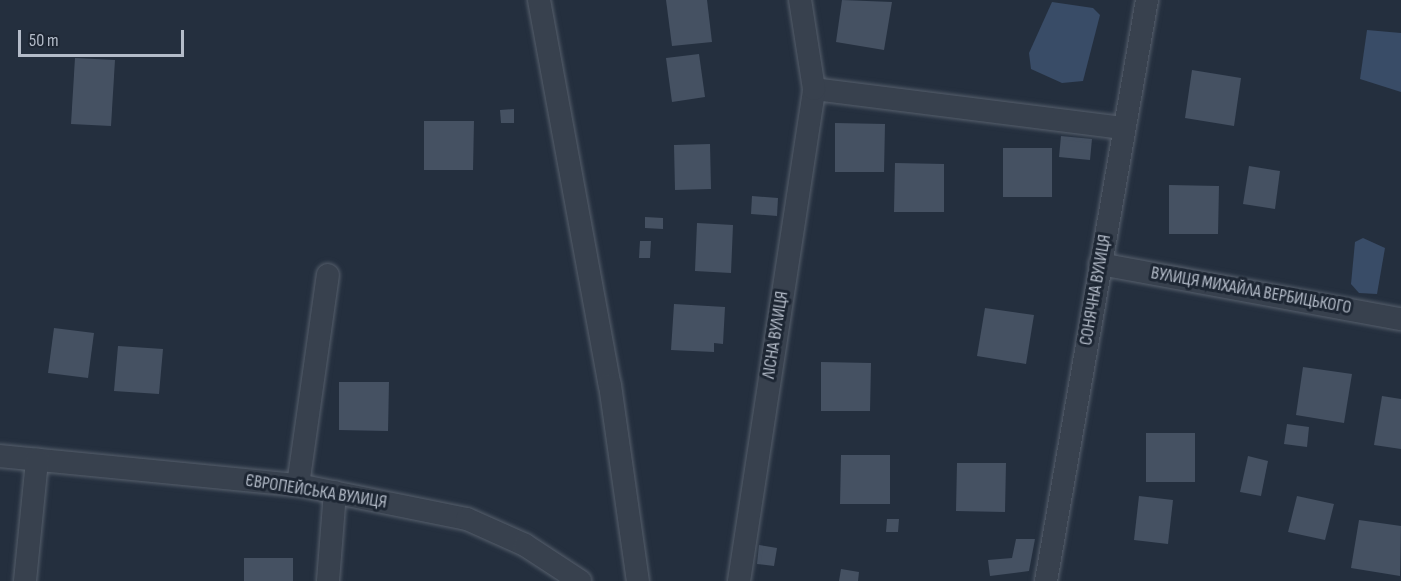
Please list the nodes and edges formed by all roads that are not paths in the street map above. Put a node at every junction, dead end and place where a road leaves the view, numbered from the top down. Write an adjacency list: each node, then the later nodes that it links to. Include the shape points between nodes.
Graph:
1 (539, 0): 16 (street, via 610,386)
2 (800, 0): 4 (street, ЛІСНА ВУЛИЦЯ)
3 (1147, 0): 5 (street, СОНЯЧНА ВУЛИЦЯ)
4 (814, 89): 5 (street); 17 (street, ЛІСНА ВУЛИЦЯ)
5 (1124, 128): 6 (street, СОНЯЧНА ВУЛИЦЯ)
6 (1100, 264): 8 (street, ВУЛИЦЯ МИХАЙЛА ВЕРБИЦЬКОГО); 18 (street, СОНЯЧНА ВУЛИЦЯ)
7 (328, 275): 11 (street)
8 (1401, 319)
9 (0, 456): 10 (street, ЄВРОПЕЙСЬКА ВУЛИЦЯ)
10 (37, 460): 11 (street, ЄВРОПЕЙСЬКА ВУЛИЦЯ); 13 (street)
11 (298, 485): 12 (street, ЄВРОПЕЙСЬКА ВУЛИЦЯ)
12 (335, 492): 14 (street); 15 (street, ЄВРОПЕЙСЬКА ВУЛИЦЯ, via 467,519 525,544)
13 (25, 581)
14 (328, 581)
15 (580, 581)
16 (638, 581)
17 (739, 581)
18 (1046, 581)

